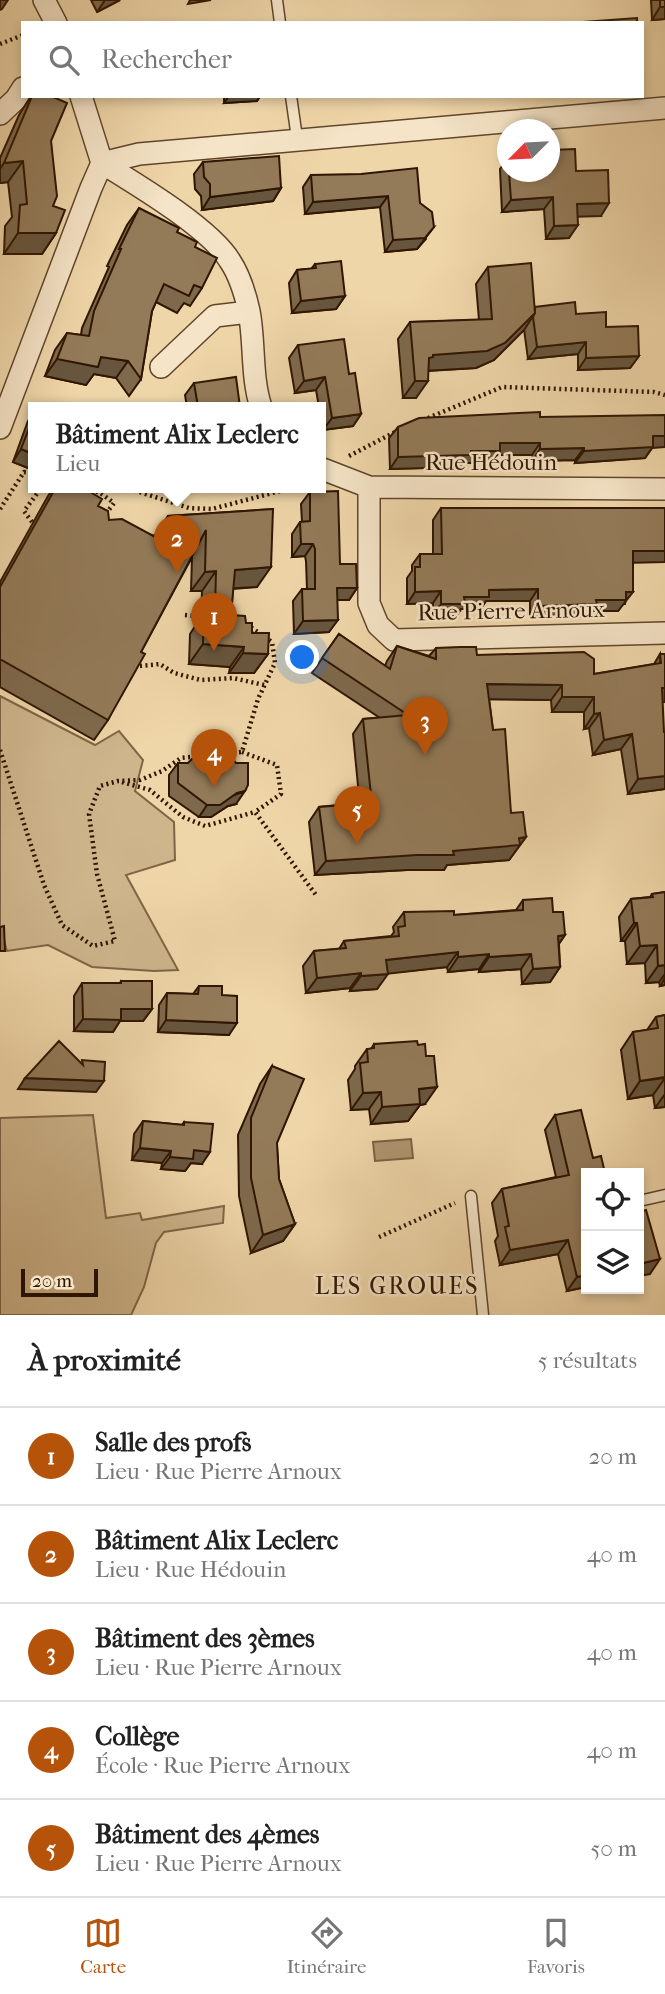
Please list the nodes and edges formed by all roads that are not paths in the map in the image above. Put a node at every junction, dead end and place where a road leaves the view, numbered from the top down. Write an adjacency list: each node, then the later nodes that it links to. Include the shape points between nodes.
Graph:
1 (44, 0): 3 (street)
2 (277, 0): 4 (lane)
3 (55, 21)
4 (281, 21)
5 (21, 91): 9 (street)
6 (82, 98): 11 (street)
7 (291, 98): 10 (lane)
8 (665, 108): 10 (street)
9 (0, 114)
10 (297, 138): 11 (street, via 139,154)
11 (102, 163): 12 (street, via 221,249 242,284); 15 (street)
12 (249, 312): 13 (street, via 215,316); 14 (street)
13 (161, 367)
14 (259, 402)
15 (0, 428)
16 (326, 471): 17 (street, Rue Hédouin)
17 (369, 487): 18 (street, Rue Hédouin); 19 (street, Rue Pierre Arnoux, via 369,603 378,625 394,640)
18 (665, 489)
19 (665, 633)
20 (665, 1195): 22 (lane)
21 (471, 1196): 23 (lane)
22 (644, 1200)
23 (483, 1315)

